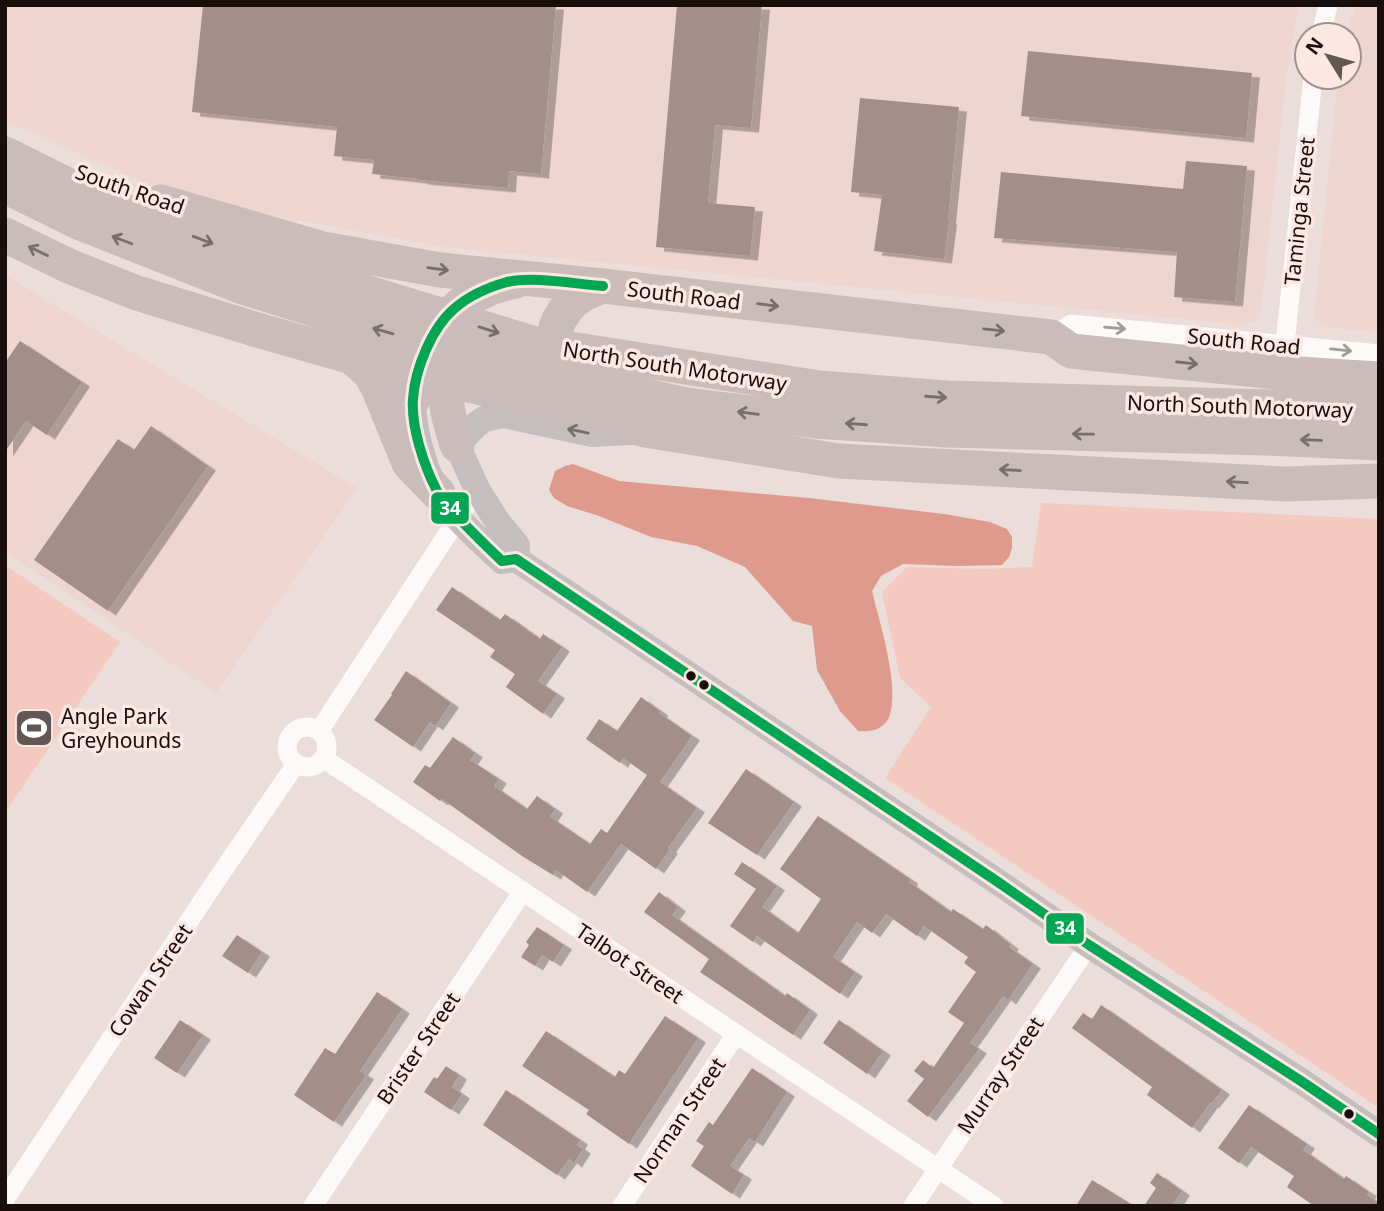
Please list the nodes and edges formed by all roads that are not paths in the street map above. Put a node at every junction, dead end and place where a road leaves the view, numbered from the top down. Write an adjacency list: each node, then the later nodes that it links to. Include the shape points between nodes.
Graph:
1 (1311, 91): 12 (street, Taminga Street)
2 (5, 136): 6 (highway, South Road, via 123,190)
3 (5, 154): 17 (highway, North South Motorway, one-way to 17, via 102,202 250,257 532,343)
4 (5, 186): 17 (highway, North South Motorway, one-way to 4, via 687,405 533,372 240,286 78,222)
5 (5, 235): 9 (highway, one-way to 5, via 137,293)
6 (286, 239): 7 (highway, South Road); 9 (highway, via 307,258 313,274 309,305 286,327)
7 (323, 249): 8 (highway, South Road, one-way to 8, via 440,270); 10 (highway, via 407,289 420,300)
8 (603, 286): 10 (highway, via 526,279 507,282 453,310); 11 (highway, South Road, one-way to 11); 19 (highway, via 583,294 567,308 555,328 551,350 554,373 565,393)
9 (254, 329): 14 (highway)
10 (435, 335): 16 (highway)
11 (1051, 337): 12 (street, South Road, one-way to 12, via 1071,324); 15 (highway, one-way to 15, via 1071,351)
12 (1285, 344): 13 (street, South Road, one-way to 13)
13 (1379, 354)
14 (352, 358): 16 (highway); 25 (highway, via 378,387 409,463)
15 (1379, 379)
16 (424, 383): 19 (highway); 22 (highway, via 449,417); 25 (street, via 418,437 426,465)
17 (818, 405): 18 (highway, North South Motorway, one-way to 18, via 946,398); 21 (highway, North South Motorway, one-way to 17, via 946,430)
18 (1379, 410)
19 (586, 413): 20 (highway)
20 (646, 430): 22 (street, one-way to 22, via 592,434 504,415 484,419); 23 (highway, one-way to 20, via 1284,484 839,461)
21 (1379, 443)
22 (457, 445): 24 (street)
23 (1379, 481)
24 (477, 489): 25 (street); 26 (street, via 517,545)
25 (449, 505): 26 (street, via 502,561); 27 (street)
26 (516, 559): 31 (street)
27 (319, 731): 28 (street, via 327,747); 29 (street, via 307,726 290,735 286,748)
28 (323, 758): 29 (street, via 308,767); 30 (street, Talbot Street)
29 (296, 764): 35 (street, Cowan Street)
30 (523, 891): 32 (street, Talbot Street); 36 (street, Brister Street)
31 (1089, 945): 33 (street); 34 (street, Murray Street)
32 (736, 1034): 34 (street, Talbot Street); 37 (street, Norman Street)
33 (1379, 1134)
34 (937, 1168): 38 (street, Murray Street); 39 (street, Talbot Street)
35 (5, 1199)
36 (313, 1206)
37 (622, 1206)
38 (913, 1206)
39 (994, 1206)

